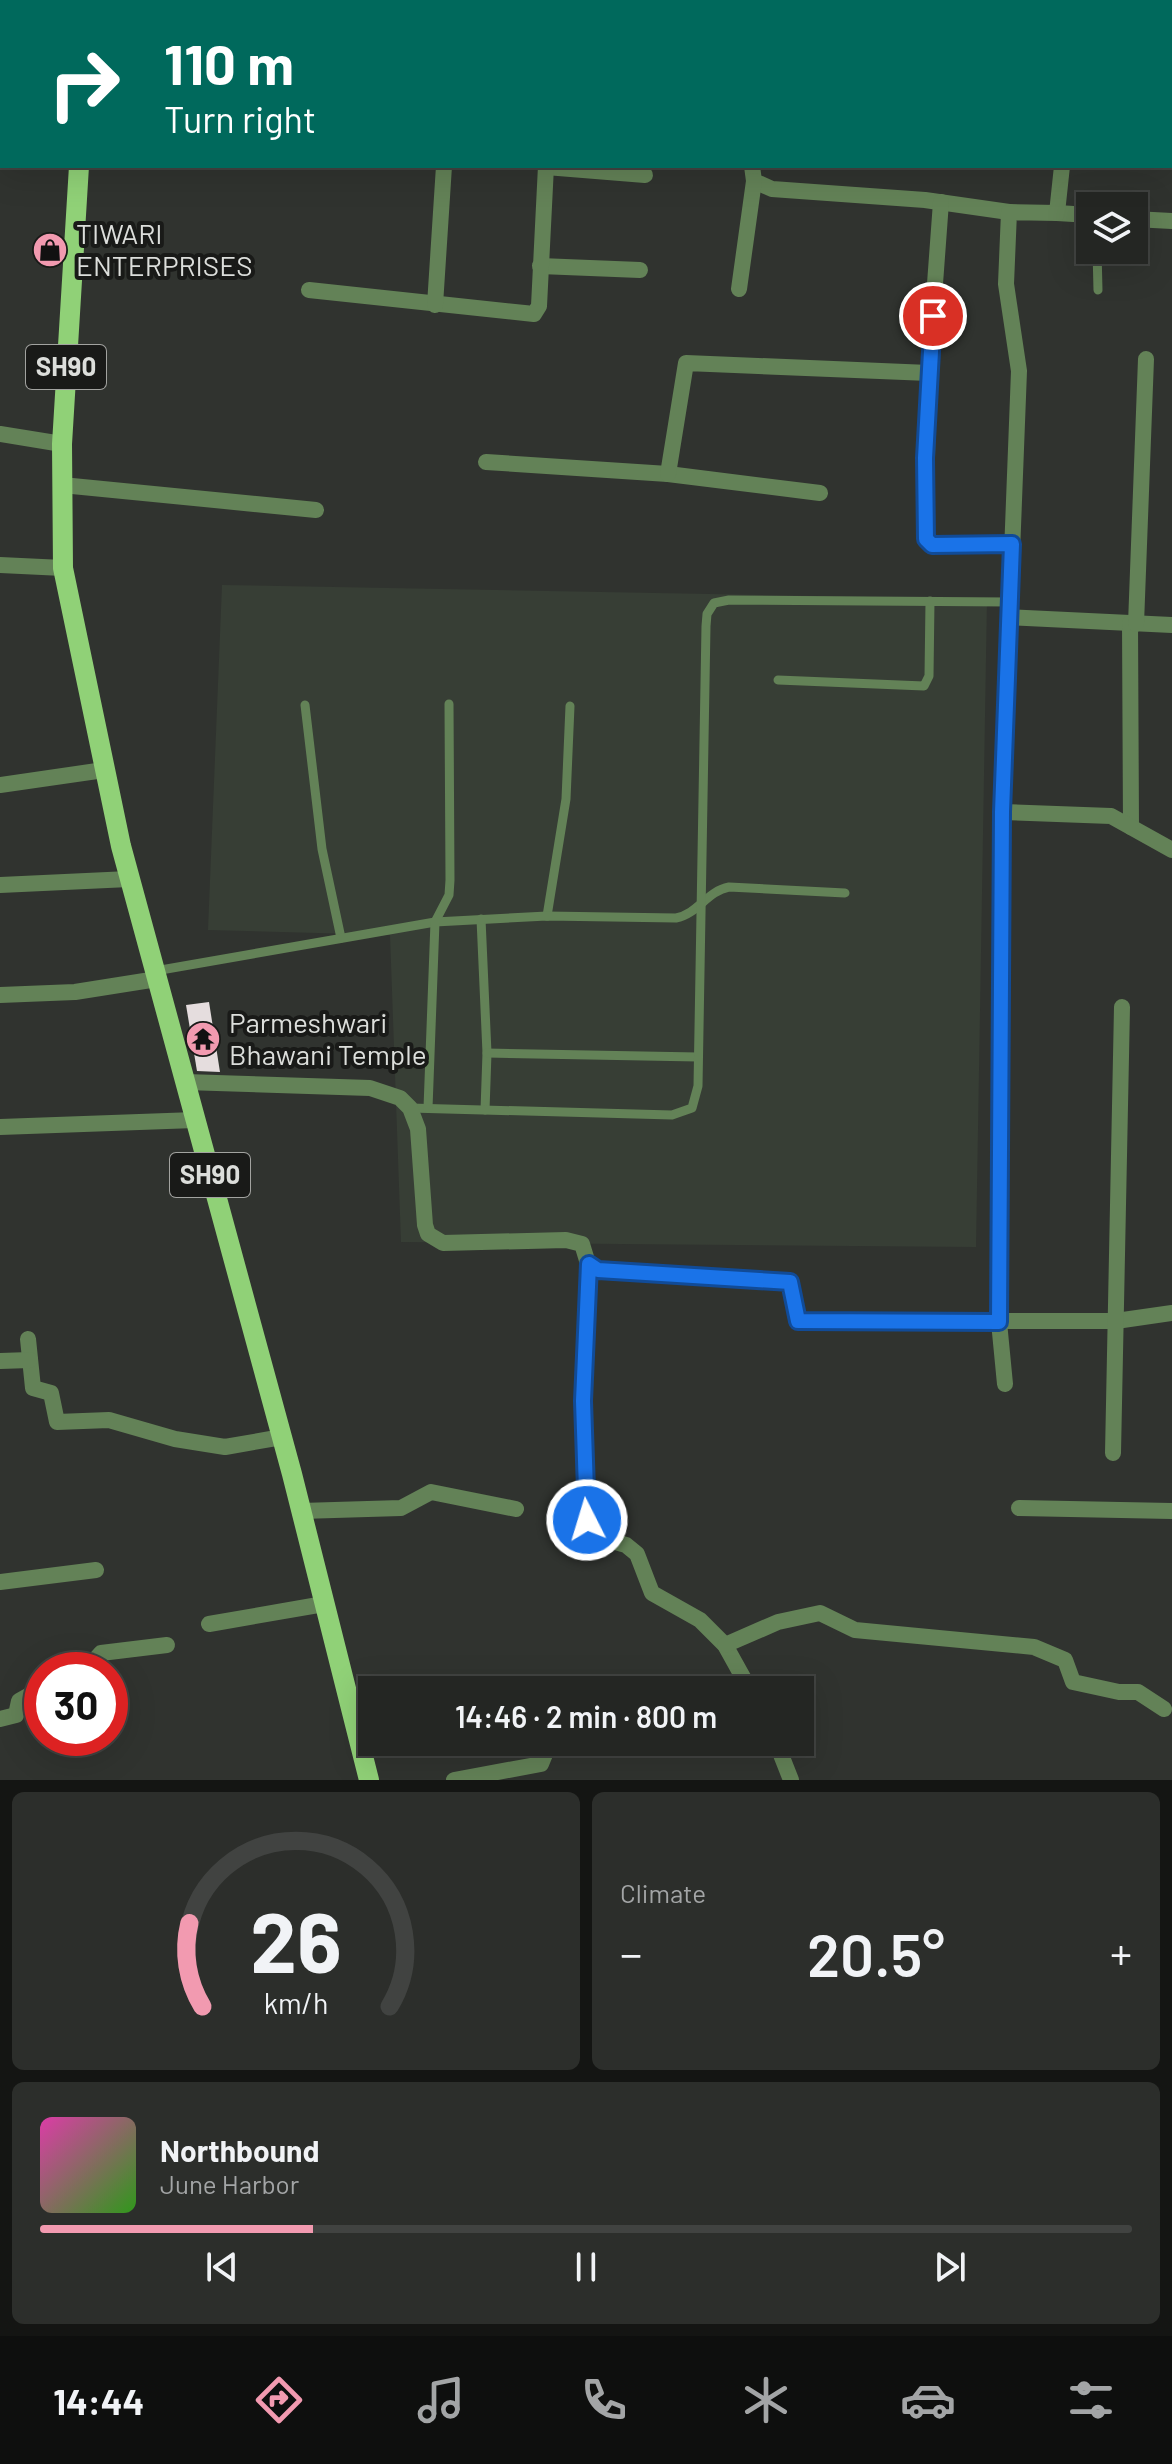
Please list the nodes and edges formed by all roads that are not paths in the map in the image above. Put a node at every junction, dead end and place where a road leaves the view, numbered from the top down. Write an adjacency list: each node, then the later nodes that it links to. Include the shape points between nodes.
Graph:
1 (79, 168): 24 (main road, SH90)
2 (444, 168): 20 (street)
3 (546, 168): 15 (street)
4 (568, 168): 7 (street)
5 (1062, 168): 10 (street)
6 (753, 173): 8 (street, via 772,189); 17 (street)
7 (645, 175)
8 (941, 202): 9 (street); 22 (street)
9 (1009, 212): 10 (street); 30 (street, via 1006,284 1019,371)
10 (1057, 213): 11 (street)
11 (1076, 214)
12 (1148, 220): 13 (street)
13 (1172, 221)
14 (1097, 264): 19 (lane)
15 (540, 266): 16 (street); 20 (street, via 534,314)
16 (640, 270)
17 (739, 289)
18 (309, 290): 20 (street)
19 (1098, 290)
20 (435, 305)
21 (1146, 359): 35 (street)
22 (929, 373): 26 (street, via 686,363); 30 (street, via 927,543)
23 (0, 434): 24 (street)
24 (62, 444): 27 (main road, SH90)
25 (486, 462): 26 (street)
26 (668, 474): 28 (street)
27 (62, 485): 29 (street); 32 (main road, SH90)
28 (820, 493)
29 (316, 510)
30 (1012, 544): 34 (street)
31 (0, 565): 32 (street)
32 (63, 568): 41 (main road, SH90)
33 (930, 601): 34 (lane); 37 (lane, via 929,676 924,686); 49 (lane, via 729,600 710,608)
34 (1008, 609): 35 (street); 43 (street)
35 (1133, 623): 36 (street); 44 (street)
36 (1172, 625)
37 (778, 680)
38 (449, 704): 52 (lane, via 450,880 449,895)
39 (305, 705): 53 (lane, via 322,849)
40 (570, 706): 50 (lane, via 566,799)
41 (104, 770): 42 (street); 46 (main road, SH90)
42 (0, 785)
43 (1002, 812): 44 (street, via 1098,814); 68 (street)
44 (1131, 827): 45 (street)
45 (1172, 850)
46 (129, 879): 47 (street); 54 (main road, SH90)
47 (0, 885)
48 (845, 893): 49 (lane, via 729,887)
49 (698, 906): 50 (lane, via 676,918); 58 (lane)
50 (547, 916): 51 (lane)
51 (481, 919): 52 (lane); 57 (lane)
52 (435, 922): 53 (lane); 61 (lane)
53 (341, 938): 54 (lane)
54 (156, 975): 55 (street, via 75,992); 59 (main road, SH90)
55 (0, 995)
56 (1122, 1007): 67 (street)
57 (487, 1053): 58 (lane); 62 (lane)
58 (698, 1057): 62 (lane, via 696,1099 683,1113)
59 (185, 1082): 60 (street, via 370,1088 387,1091); 63 (main road, SH90)
60 (410, 1108): 61 (lane); 65 (street, via 418,1129 425,1225 434,1239 455,1244 576,1241 586,1248)
61 (428, 1108): 62 (lane)
62 (485, 1110)
63 (195, 1120): 64 (street); 73 (main road, SH90)
64 (0, 1127)
65 (589, 1264): 68 (street, via 598,1270 790,1282 798,1321); 84 (street, via 583,1401 587,1520 601,1538 637,1554 652,1593 691,1613)
66 (1172, 1313): 67 (street)
67 (1116, 1321): 68 (street); 74 (street)
68 (999, 1322): 72 (street)
69 (28, 1339): 70 (street)
70 (30, 1360): 71 (street); 73 (street, via 33,1388 51,1393 57,1422 109,1420 225,1447)
71 (0, 1361)
72 (1005, 1384)
73 (282, 1437): 77 (main road, SH90)
74 (1113, 1453)
75 (1019, 1508): 78 (street)
76 (516, 1509): 77 (street, via 431,1492 401,1508)
77 (301, 1511): 81 (main road, SH90)
78 (1172, 1511)
79 (96, 1570): 80 (street)
80 (0, 1582)
81 (324, 1604): 82 (street); 92 (main road, SH90)
82 (209, 1624)
83 (167, 1645): 85 (street)
84 (725, 1645): 86 (street); 88 (street, via 778,1622 825,1613 855,1630 1039,1648 1065,1660 1073,1682 1138,1692)
85 (109, 1652)
86 (742, 1676)
87 (24, 1698): 89 (street, via 16,1715)
88 (1164, 1709)
89 (0, 1719)
90 (782, 1756): 94 (street)
91 (542, 1772): 93 (street)
92 (369, 1780)
93 (454, 1780)
94 (791, 1780)

